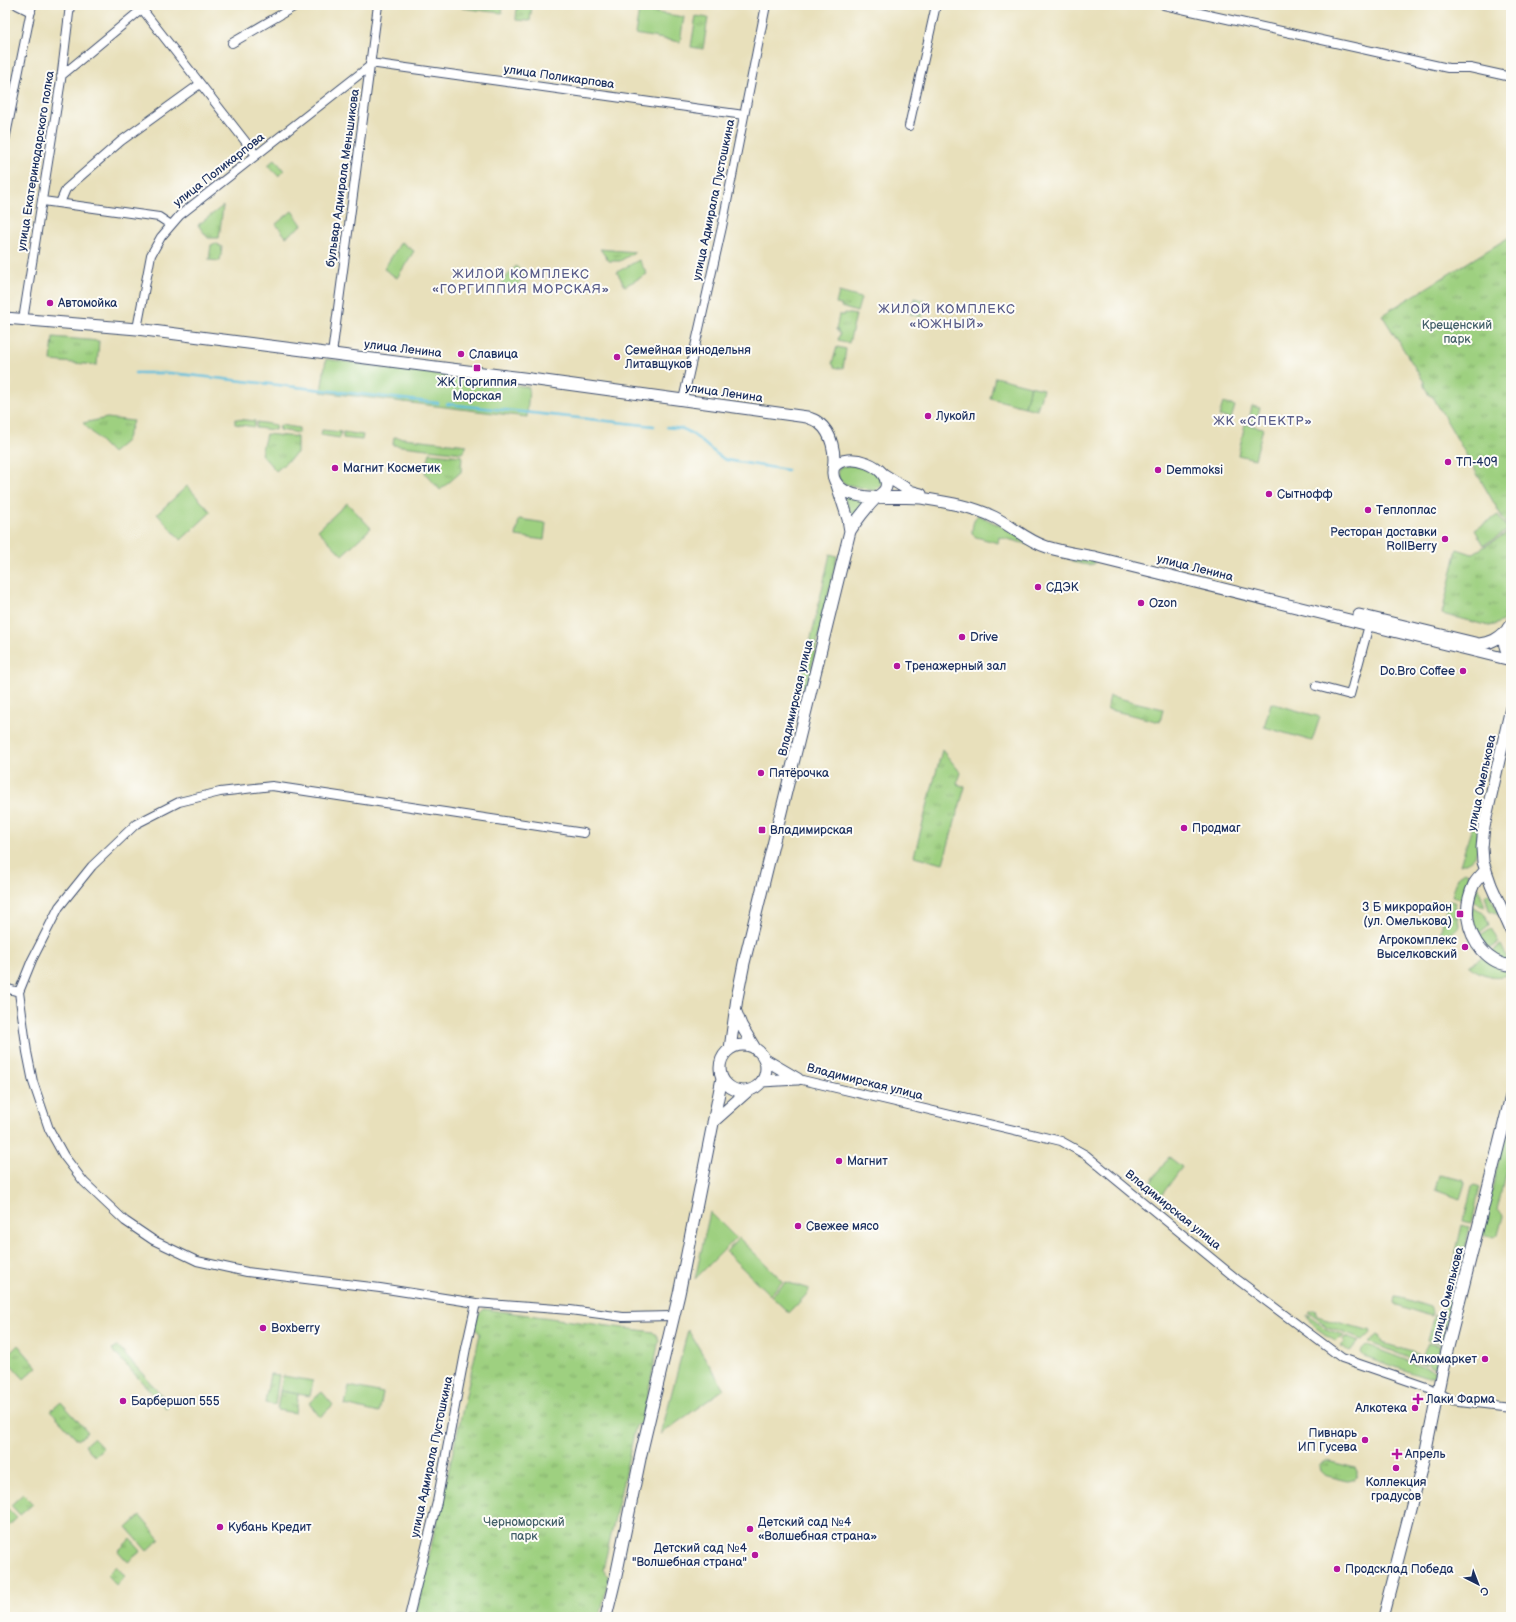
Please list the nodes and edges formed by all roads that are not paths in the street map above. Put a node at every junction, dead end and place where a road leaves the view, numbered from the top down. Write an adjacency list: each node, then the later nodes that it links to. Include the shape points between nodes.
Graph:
1 (17, 5): 8 (street)
2 (70, 5): 11 (street, улица Екатеринодарского полка)
3 (297, 5): 9 (street)
4 (378, 5): 10 (street, бульвар Адмирала Меньшикова)
5 (766, 5): 14 (street, улица Адмирала Пустошкина)
6 (936, 5): 15 (street)
7 (1164, 5): 12 (street, via 1448,68 1470,68)
8 (32, 8): 16 (street)
9 (232, 44)
10 (370, 64): 14 (street, улица Поликарпова); 17 (street, улица Поликарпова); 24 (street, бульвар Адмирала Меньшикова)
11 (62, 76): 13 (street, via 142,9); 18 (street, улица Екатеринодарского полка)
12 (1511, 77)
13 (200, 84): 17 (street); 19 (street, via 121,141 66,188)
14 (744, 115): 25 (street, улица Адмирала Пустошкина)
15 (909, 126)
16 (5, 140)
17 (256, 155): 20 (street, улица Поликарпова)
18 (43, 201): 19 (street); 22 (street, улица Екатеринодарского полка)
19 (60, 203): 20 (street, via 159,217)
20 (171, 225): 23 (street, улица Поликарпова, via 151,255)
21 (5, 318): 22 (street, улица Ленина)
22 (24, 320): 23 (street, улица Ленина)
23 (137, 329): 24 (street, улица Ленина)
24 (332, 354): 25 (street, улица Ленина)
25 (683, 400): 26 (street, улица Ленина, via 807,418 819,423 827,433)
26 (834, 450): 27 (street); 28 (street, Владимирская улица)
27 (852, 460): 28 (street, via 838,463); 29 (street, via 870,465)
28 (833, 469): 30 (street, Владимирская улица)
29 (883, 474): 31 (street, Владимирская улица, via 887,481 886,490); 34 (street, улица Ленина, via 910,491 998,515 1047,543 1479,644 1493,641)
30 (837, 485): 31 (street, via 854,494); 32 (street, Владимирская улица)
31 (878, 497): 32 (street, Владимирская улица, via 857,519); 33 (street, улица Ленина, via 920,498 973,509 996,518 1022,536 1046,547)
32 (850, 531): 45 (street, Владимирская улица, via 744,963)
33 (1369, 625): 36 (street, улица Ленина); 37 (street, via 1350,695)
34 (1508, 627): 35 (street, via 1504,646)
35 (1511, 657)
36 (1511, 660)
37 (1316, 686)
38 (1511, 708): 40 (street, улица Омелькова, via 1484,826 1482,848)
39 (584, 833): 44 (street, via 272,786 220,792 178,802 136,824 92,866 59,908 32,960)
40 (1486, 870): 41 (street, улица Омелькова); 42 (street, via 1474,883 1468,902 1467,918 1471,932 1485,953 1494,961)
41 (1511, 930)
42 (1511, 965)
43 (5, 988): 44 (street)
44 (20, 992): 55 (street, via 33,1082 49,1129 64,1156 84,1182 125,1221 153,1240 197,1261 247,1272)
45 (735, 1011): 46 (street, Владимирская улица); 47 (street, via 740,1025)
46 (730, 1049): 47 (street, via 740,1045 751,1046); 49 (street, via 720,1062)
47 (756, 1050): 48 (street)
48 (764, 1059): 50 (street, Владимирская улица); 51 (street, via 765,1073)
49 (722, 1078): 52 (street, via 733,1089); 54 (street)
50 (798, 1079): 51 (street, Владимирская улица); 57 (street, Владимирская улица, via 1061,1141 1086,1155 1238,1280 1342,1358)
51 (762, 1081): 52 (street)
52 (749, 1090): 54 (street)
53 (1511, 1096): 57 (street, улица Омелькова)
54 (714, 1122): 56 (street)
55 (476, 1302): 56 (street, via 623,1317); 59 (street, улица Адмирала Пустошкина, via 437,1502)
56 (672, 1316): 60 (street)
57 (1438, 1393): 58 (street, Владимирская улица, via 1451,1400); 61 (street, улица Омелькова)
58 (1511, 1407)
59 (409, 1617)
60 (606, 1617)
61 (1383, 1617)

